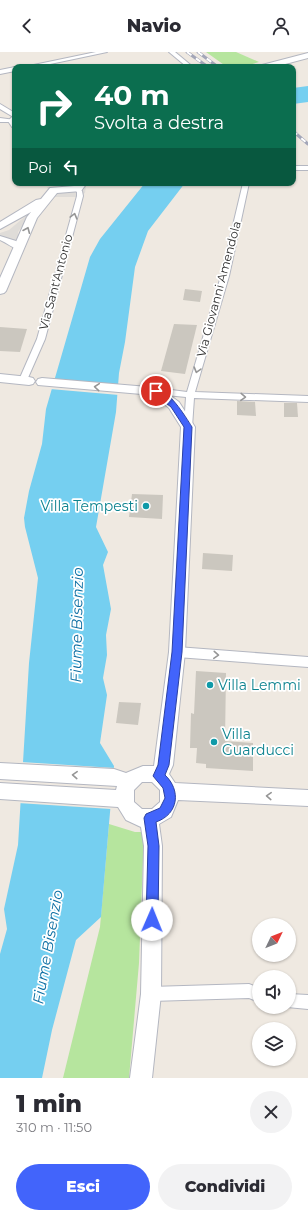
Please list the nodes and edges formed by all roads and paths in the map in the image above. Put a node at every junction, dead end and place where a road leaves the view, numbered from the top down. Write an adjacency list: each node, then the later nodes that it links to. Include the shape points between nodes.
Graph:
1 (104, 52): 4 (street)
2 (172, 52): 5 (street)
3 (308, 55): 6 (street)
4 (42, 64)
5 (186, 64)
6 (276, 64)
7 (12, 70): 8 (street)
8 (0, 72)
9 (0, 106): 10 (street)
10 (12, 117)
11 (0, 120): 12 (street)
12 (12, 120)
13 (296, 168): 14 (street)
14 (308, 168)
15 (80, 186): 17 (street); 23 (street, Via Sant'Antonio, one-way to 15, via 41,339 80,196)
16 (245, 186): 26 (street, Via Giovanni Amendola, one-way to 26, via 225,276)
17 (49, 191): 18 (street); 20 (street, one-way to 17, via 32,217)
18 (0, 226)
19 (0, 238): 20 (street)
20 (19, 248): 21 (street)
21 (0, 291)
22 (0, 378): 23 (street)
23 (26, 381)
24 (42, 382): 25 (street, one-way to 24)
25 (156, 391): 26 (street); 28 (street, via 174,405)
26 (190, 395): 27 (street, one-way to 27); 28 (street, Via Giovanni Amendola)
27 (308, 399)
28 (188, 427): 29 (street)
29 (177, 652): 30 (street, one-way to 30); 32 (street, via 164,765)
30 (308, 662)
31 (0, 771): 33 (street, one-way to 31)
32 (159, 776): 33 (street, via 146,774); 35 (street)
33 (122, 780): 37 (street, via 124,792)
34 (0, 791): 37 (street)
35 (170, 791): 36 (street, one-way to 35); 38 (street, via 168,806 157,816)
36 (308, 798)
37 (118, 799): 38 (street, via 130,811 142,818)
38 (150, 818): 40 (street, via 153,846)
39 (252, 992): 40 (street)
40 (151, 994): 43 (street)
41 (296, 1001): 42 (street)
42 (308, 1002)
43 (141, 1078)

